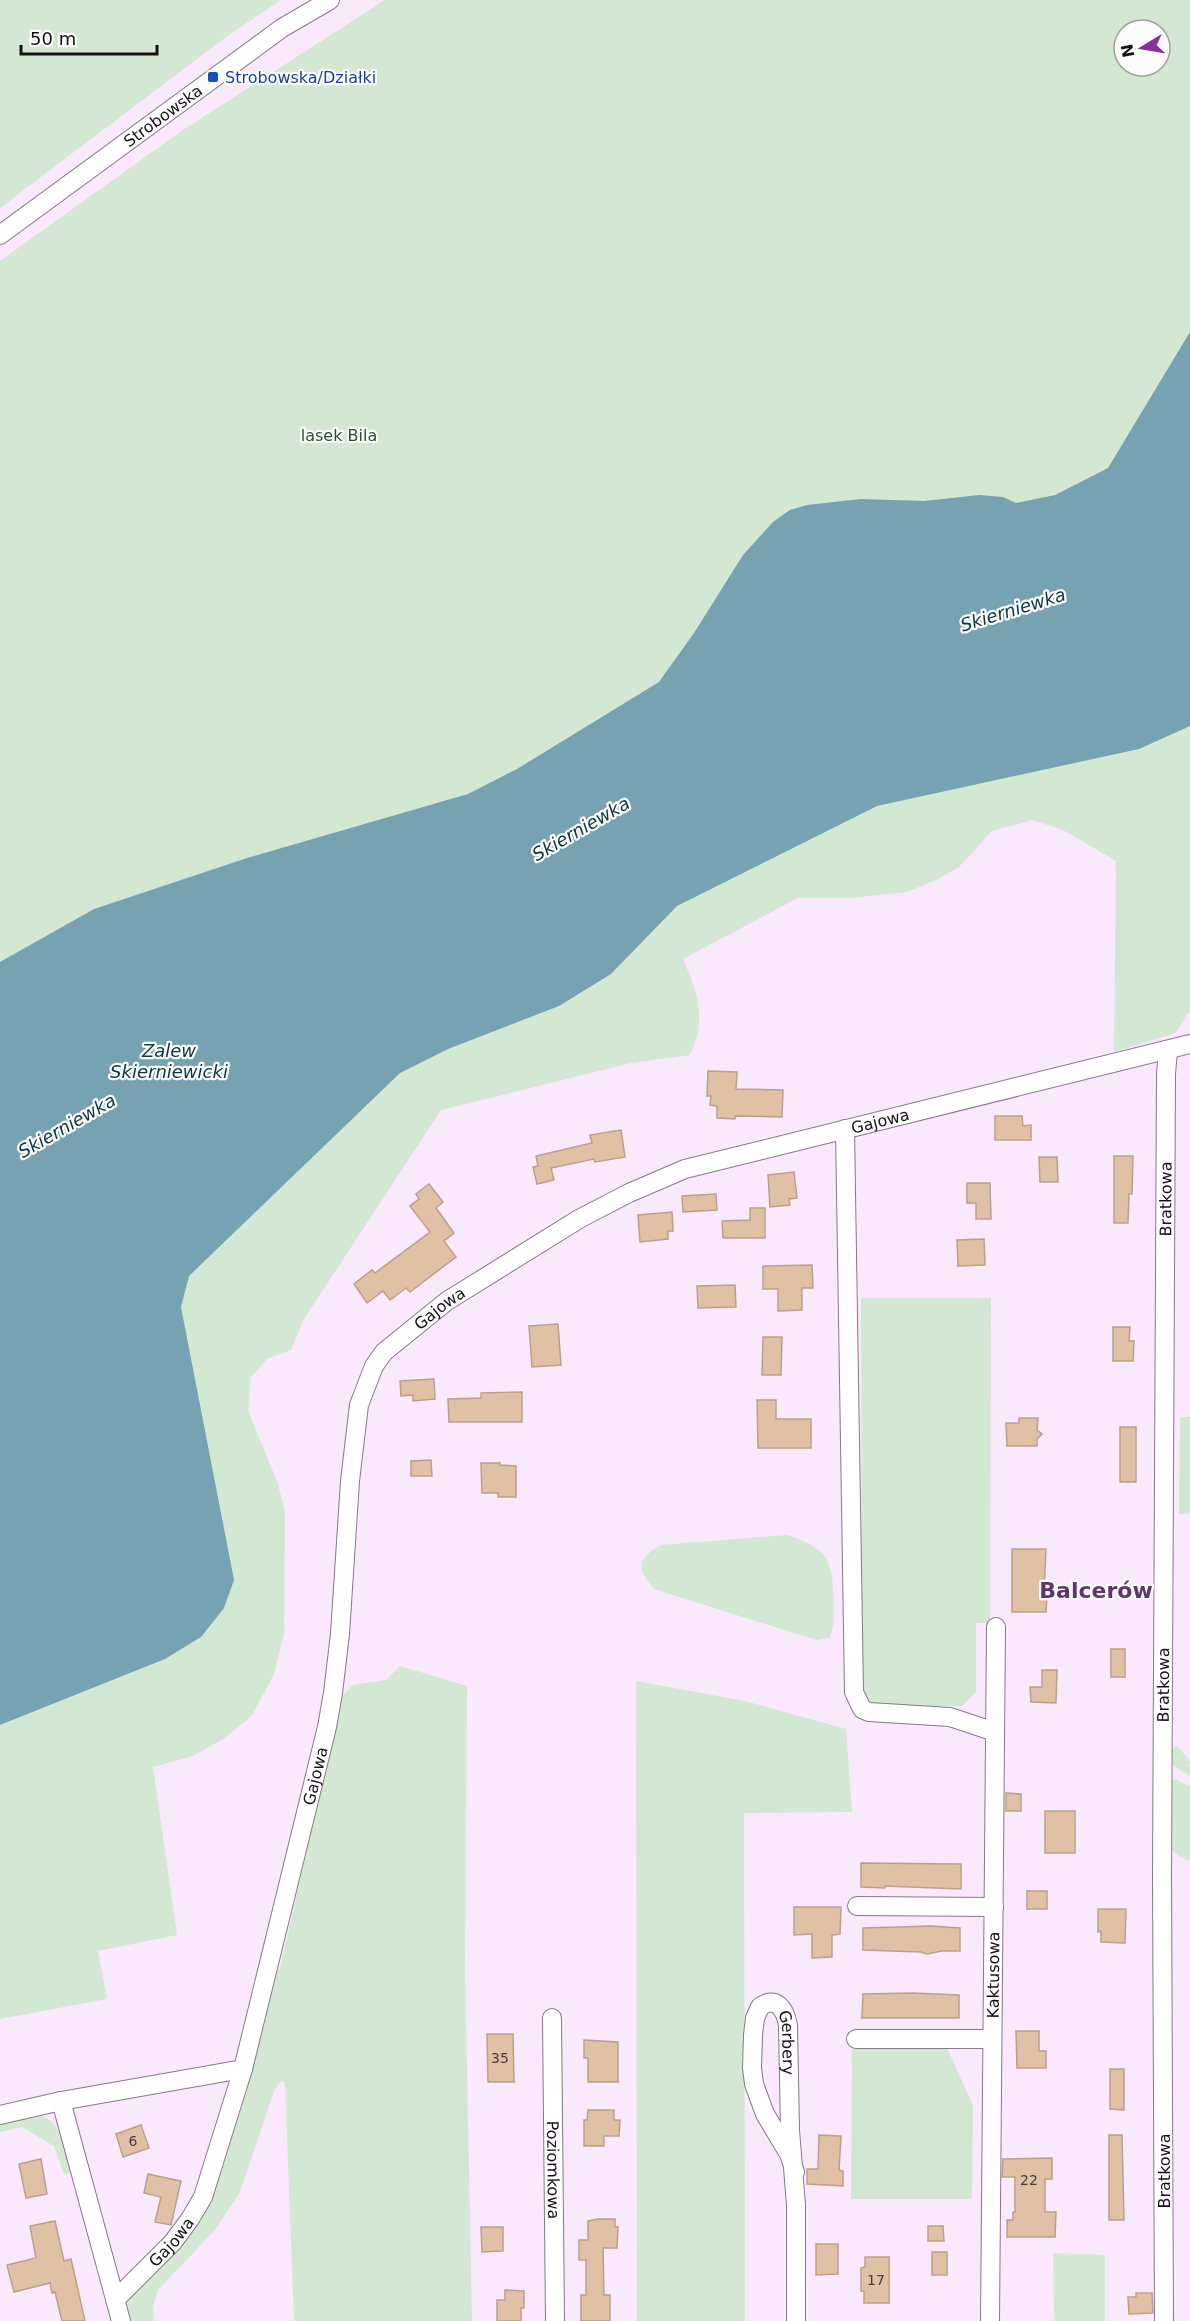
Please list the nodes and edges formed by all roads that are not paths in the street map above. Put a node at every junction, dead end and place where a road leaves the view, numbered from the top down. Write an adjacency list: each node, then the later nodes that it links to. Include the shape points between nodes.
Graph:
1 (330, 0): 2 (street, Strobowska, via 282,27)
2 (0, 236)
3 (1190, 1044): 4 (street, Gajowa)
4 (1168, 1050): 5 (street, Gajowa); 24 (street, Bratkowa, via 1162,1876)
5 (845, 1129): 7 (street, via 854,1692 862,1709 868,1712 950,1717); 13 (street, Gajowa, via 685,1169 589,1214 447,1301 384,1352 374,1366 358,1405 333,1693)
6 (996, 1627): 7 (street, Kaktusowa)
7 (995, 1732): 9 (street, Kaktusowa)
8 (857, 1906): 9 (street)
9 (994, 1907): 12 (street, Kaktusowa)
10 (552, 2018): 21 (street, Poziomkowa)
11 (856, 2039): 12 (street)
12 (992, 2039): 23 (street, Kaktusowa)
13 (243, 2069): 14 (street); 19 (street, Gajowa, via 203,2197 173,2242)
14 (61, 2101): 15 (street); 19 (street)
15 (0, 2115)
16 (771, 2126): 17 (street, via 785,2122); 17 (street, Gerbery, via 758,2096 752,2058 757,2011 773,2002 783,2009 788,2025); 18 (street, Gerbery)
17 (790, 2130): 18 (street, Gerbery)
18 (793, 2168): 22 (street, Gerbery)
19 (116, 2300): 20 (street)
20 (120, 2321)
21 (555, 2321)
22 (796, 2321)
23 (990, 2321)
24 (1164, 2321)

